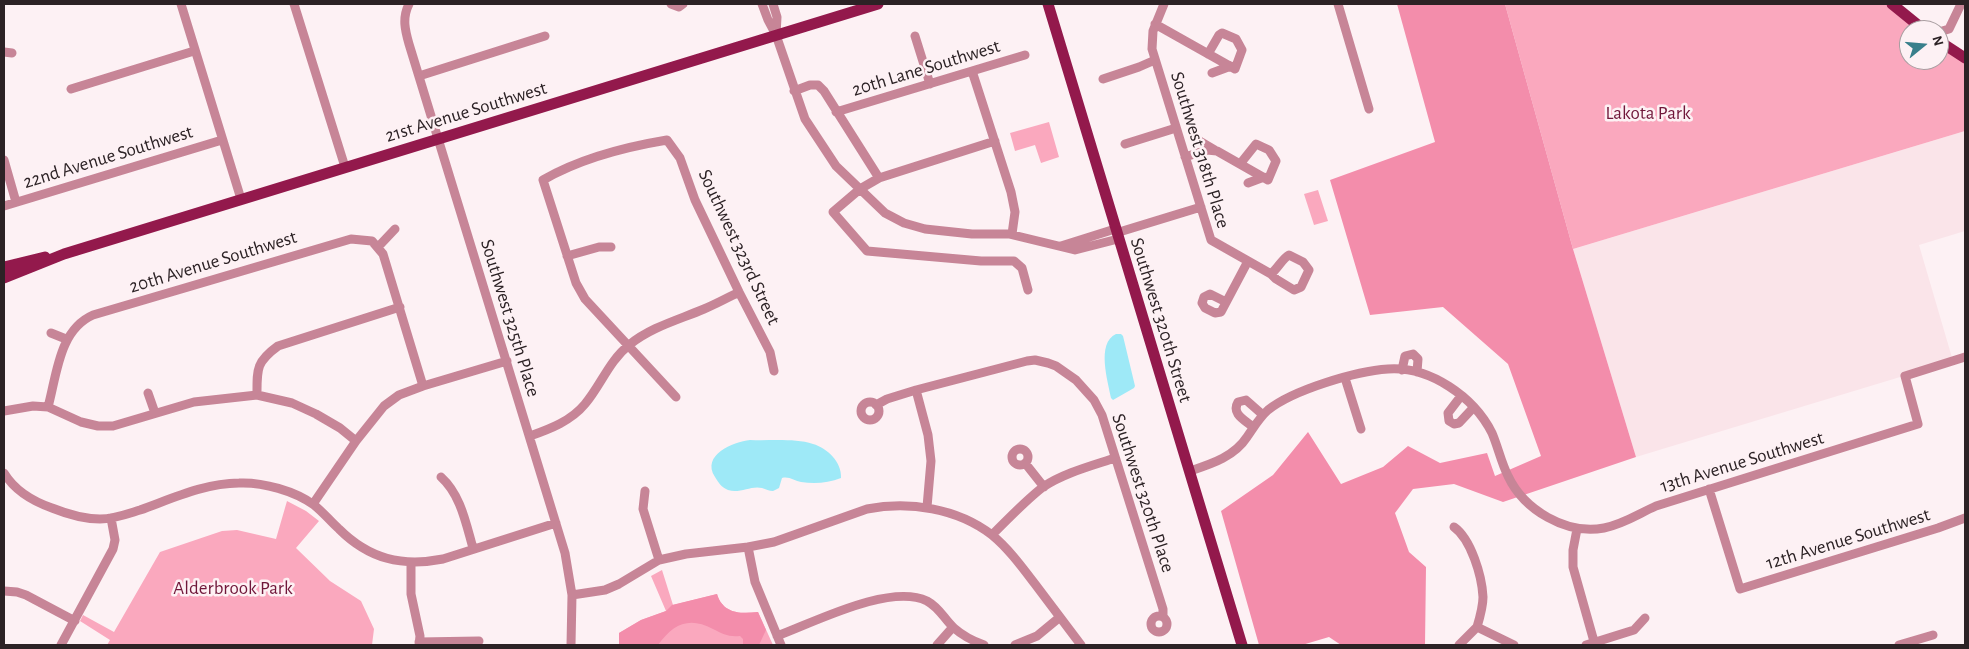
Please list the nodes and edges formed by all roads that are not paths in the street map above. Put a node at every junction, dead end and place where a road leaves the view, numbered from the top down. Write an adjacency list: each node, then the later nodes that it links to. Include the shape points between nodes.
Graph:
1 (181, 4): 21 (street)
2 (294, 4): 46 (street)
3 (409, 4): 29 (street, Southwest 325th Place, via 404,28)
4 (671, 4): 5 (street, via 679,7)
5 (684, 4)
6 (762, 4): 17 (street)
7 (773, 4): 17 (street, via 777,16)
8 (877, 4): 17 (main road, 21st Avenue Southwest)
9 (1048, 4): 57 (main road, Southwest 320th Street)
10 (1164, 4): 15 (street, Southwest 318th Place)
11 (1338, 4): 34 (street)
12 (1892, 4): 14 (main road)
13 (1962, 4): 16 (street)
14 (1912, 20)
15 (1155, 24): 23 (street); 25 (street, Southwest 318th Place, via 1152,38)
16 (1949, 29)
17 (776, 35): 33 (street); 38 (main road, 21st Avenue Southwest)
18 (545, 36): 29 (street)
19 (915, 36): 31 (street)
20 (1949, 48): 24 (main road)
21 (194, 51): 32 (street); 39 (street)
22 (1025, 54): 27 (street, 20th Lane Southwest)
23 (1208, 54): 26 (street); 26 (street, via 1221,33 1236,39 1242,52 1235,68)
24 (1965, 58)
25 (1155, 60): 30 (street); 36 (street, Southwest 318th Place)
26 (1230, 66): 28 (street)
27 (972, 71): 31 (street, 20th Lane Southwest); 40 (street)
28 (1212, 73)
29 (419, 76): 38 (street, Southwest 325th Place)
30 (1103, 79)
31 (930, 84): 35 (street, 20th Lane Southwest)
32 (71, 89)
33 (794, 91): 35 (street, 20th Lane Southwest, via 818,86); 50 (street, via 805,119 820,143 836,166)
34 (1369, 109)
35 (836, 112): 48 (street, 20th Lane Southwest)
36 (1176, 128): 41 (street); 43 (street, Southwest 318th Place)
37 (1194, 138): 42 (street)
38 (438, 139): 46 (main road, 21st Avenue Southwest); 74 (street, Southwest 325th Place)
39 (222, 140): 51 (street); 52 (street, 22nd Avenue Southwest)
40 (995, 141): 48 (street); 56 (street, via 1015,212)
41 (1125, 144)
42 (1217, 151): 43 (street, via 1207,150); 45 (street)
43 (1186, 157): 54 (street, Southwest 318th Place)
44 (4, 160): 52 (street)
45 (1240, 164): 47 (street); 47 (street, via 1254,144 1269,150 1275,164 1268,180)
46 (345, 166): 51 (main road, 21st Avenue Southwest)
47 (1264, 177): 49 (street)
48 (879, 178): 50 (street)
49 (1248, 183)
50 (860, 189): 56 (street, via 885,213 904,223 925,229 972,234); 66 (street, via 833,212 866,251 1014,261 1022,268)
51 (241, 199): 60 (main road, 21st Avenue Southwest)
52 (16, 202): 53 (street, 22nd Avenue Southwest)
53 (4, 206)
54 (1201, 207): 57 (street); 62 (street, Southwest 318th Place, via 1212,242)
55 (395, 229): 58 (street)
56 (1012, 234): 57 (street, via 1075,250)
57 (1116, 234): 97 (main road, Southwest 320th Street)
58 (378, 247): 69 (street); 71 (street, 20th Avenue Southwest, via 372,241 351,239 331,244 93,315 75,326)
59 (611, 247): 61 (street)
60 (64, 254): 63 (main road, 21st Avenue Southwest); 65 (main road, 21st Avenue Southwest)
61 (567, 256): 67 (street, Southwest 323rd Street, via 543,180 557,171 591,160 667,140 680,158 695,200); 72 (street, via 584,299)
62 (1248, 261): 64 (street, Southwest 318th Place); 68 (street)
63 (4, 267)
64 (1271, 274)
65 (4, 278)
66 (1028, 290)
67 (739, 292): 72 (street, via 657,327); 76 (street, Southwest 323rd Street, via 770,352)
68 (1226, 302)
69 (400, 307): 79 (street); 82 (street, via 278,346 264,355 258,368)
70 (51, 333): 71 (street)
71 (66, 339): 86 (street)
72 (627, 346): 84 (street); 93 (street, via 585,405 560,424)
73 (1965, 357): 102 (street, 13th Avenue Southwest, via 1905,376 1918,424)
74 (507, 361): 79 (street); 93 (street, Southwest 325th Place)
75 (1402, 370): 77 (street); 77 (street, via 1405,356 1413,354 1418,360); 78 (street, via 1372,371)
76 (774, 371)
77 (1417, 372): 83 (street, via 1443,383)
78 (1345, 378): 90 (street, via 1294,395); 92 (street)
79 (423, 386): 94 (street, via 399,395 384,406)
80 (916, 390): 85 (street); 95 (street, Southwest 320th Place, via 1027,361 1048,362 1084,388 1102,415); 105 (street, via 931,461)
81 (148, 394): 89 (street)
82 (257, 395): 89 (street, via 194,402); 94 (street, via 292,402 340,428)
83 (1461, 396): 87 (street); 87 (street, via 1448,413 1451,423 1459,423)
84 (676, 397)
85 (876, 405)
86 (48, 407): 88 (street); 89 (street, via 98,426 113,426)
87 (1473, 408): 110 (street, via 1492,434 1517,492 1544,515)
88 (4, 411)
89 (155, 413)
90 (1263, 415): 91 (street); 91 (street, via 1246,400 1238,402 1235,407 1237,413)
91 (1253, 427): 97 (street, via 1241,444 1224,458)
92 (1361, 429)
93 (530, 436): 108 (street, Southwest 325th Place)
94 (356, 441): 104 (street)
95 (1115, 458): 100 (street, via 1064,476); 118 (street, Southwest 320th Place)
96 (1025, 463): 100 (street)
97 (1190, 471): 135 (main road, Southwest 320th Street)
98 (4, 473): 101 (street)
99 (441, 477): 113 (street, via 450,484 459,502)
100 (1044, 487): 111 (street)
101 (7, 488): 106 (street, via 68,514)
102 (1709, 489): 107 (street, 12th Avenue Southwest, via 1740,589); 110 (street, 13th Avenue Southwest, via 1656,506 1621,523 1602,528)
103 (644, 491): 114 (street, via 643,509)
104 (313, 504): 106 (street, via 268,486 239,483 200,490); 115 (street, via 362,549 385,559)
105 (926, 507): 111 (street, via 950,513); 112 (street, via 867,509 774,542)
106 (110, 518): 121 (street, via 115,540 113,549)
107 (1965, 518)
108 (556, 524): 113 (street); 117 (street, Southwest 325th Place)
109 (1454, 527): 123 (street, via 1469,545 1482,586 1483,604)
110 (1577, 528): 128 (street, via 1573,568)
111 (992, 535): 119 (street, via 1019,563)
112 (748, 547): 114 (street); 126 (street, via 755,582)
113 (473, 548): 115 (street, via 427,562)
114 (659, 560): 117 (street, via 605,590)
115 (411, 563): 127 (street)
116 (4, 591): 121 (street, via 26,595)
117 (572, 595): 130 (street, Southwest 325th Place)
118 (1163, 616)
119 (1060, 617): 133 (street, via 1037,636); 134 (street)
120 (1645, 618): 128 (street, via 1634,630)
121 (75, 621): 129 (street)
122 (953, 627): 126 (street, via 940,609 928,602 895,596 865,603); 131 (street); 132 (street, via 970,640)
123 (1477, 627): 136 (street); 137 (street)
124 (1933, 634): 138 (street)
125 (479, 641): 127 (street)
126 (779, 641)
127 (419, 644)
128 (1592, 644)
129 (61, 645)
130 (571, 645)
131 (937, 645)
132 (984, 645)
133 (1015, 645)
134 (1081, 645)
135 (1242, 645)
136 (1459, 645)
137 (1514, 645)
138 (1898, 645)

